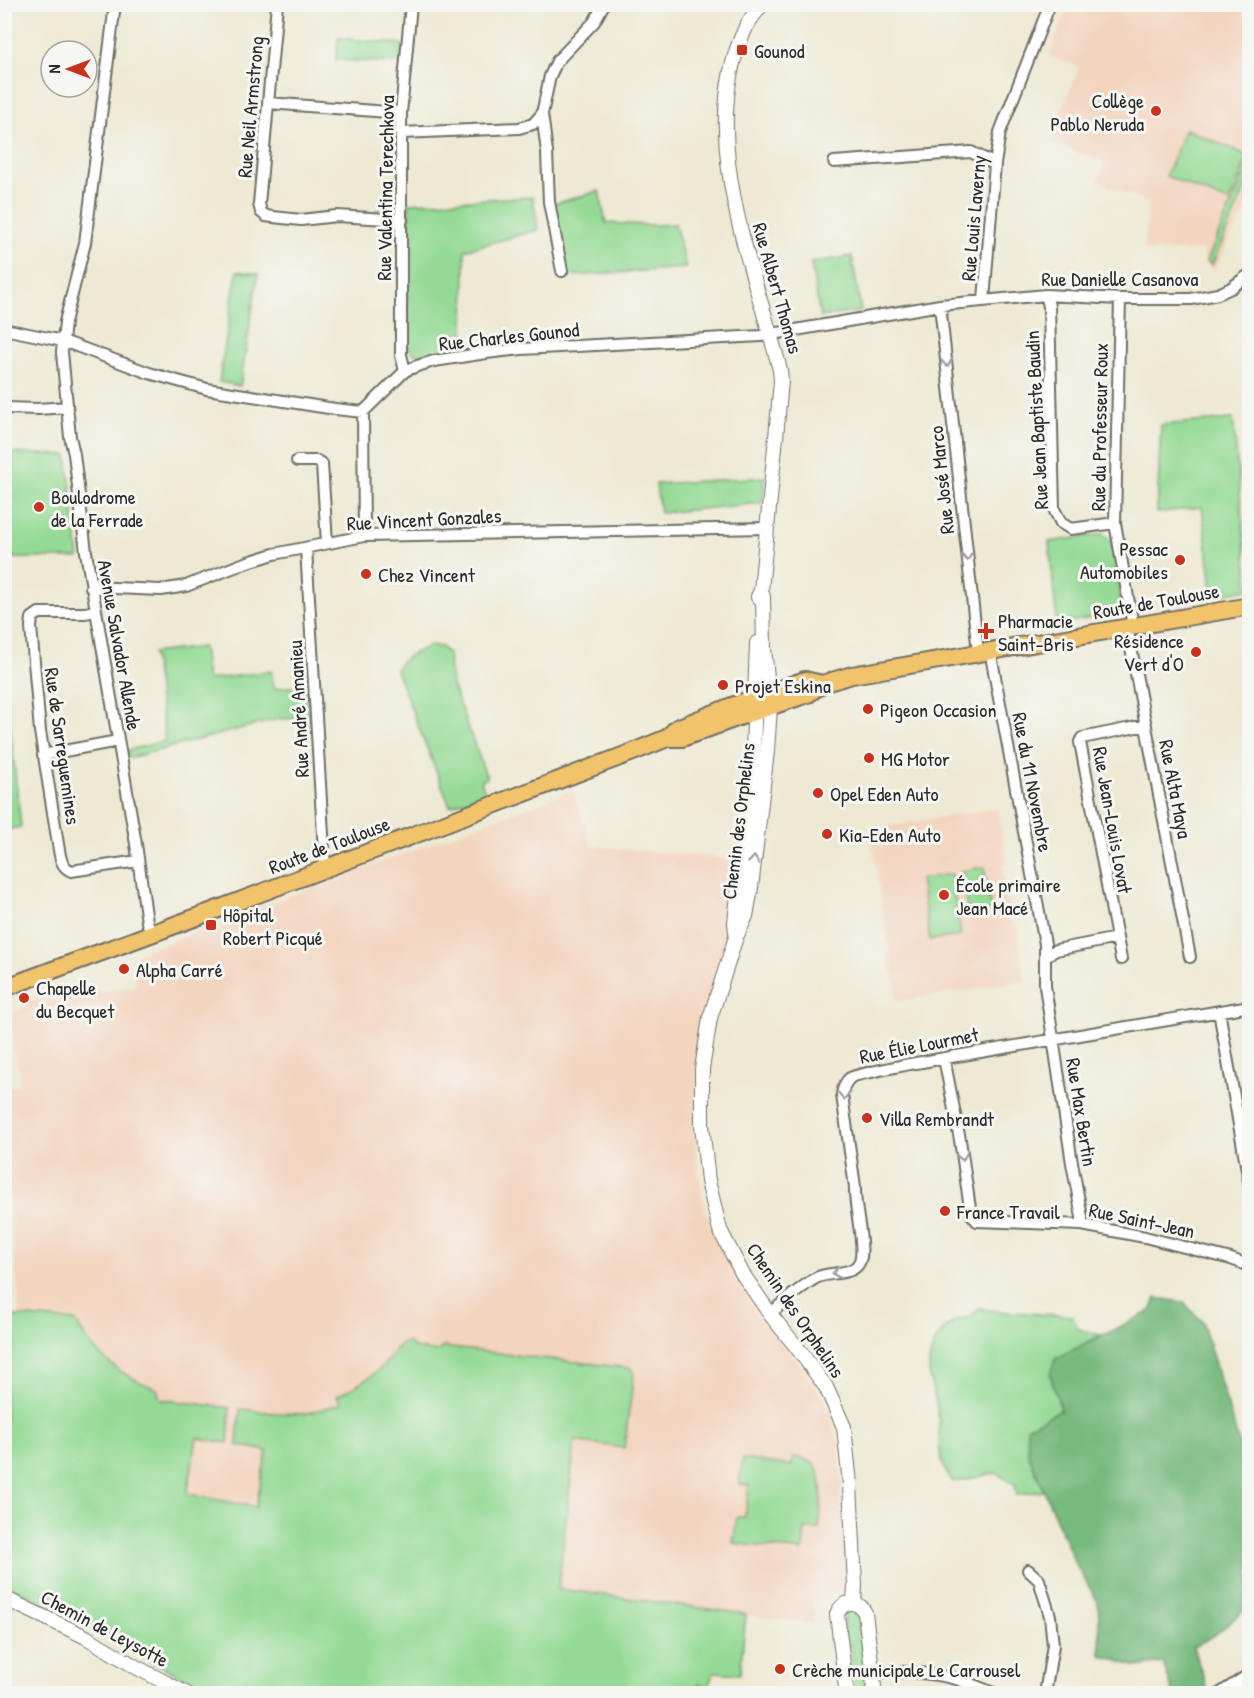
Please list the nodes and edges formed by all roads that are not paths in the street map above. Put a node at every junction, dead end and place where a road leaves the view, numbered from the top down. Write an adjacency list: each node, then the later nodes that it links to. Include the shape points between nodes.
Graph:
1 (115, 4): 22 (street, Avenue Salvador Allende, via 85,243)
2 (277, 4): 7 (street, Rue Neil Armstrong)
3 (411, 4): 8 (street, Rue Valentina Terechkova)
4 (604, 4): 9 (street, via 594,22 557,61)
5 (762, 4): 21 (street, Rue Albert Thomas, via 738,47 727,95 725,132 738,219)
6 (1050, 4): 12 (street, Rue Louis Laverny, via 1000,132)
7 (268, 103): 8 (street); 13 (street, Rue Neil Armstrong, via 261,212 301,220 336,216)
8 (401, 113): 10 (street, Rue Valentina Terechkova)
9 (542, 114): 10 (street, via 532,124 519,128); 14 (street, via 549,202)
10 (402, 133): 13 (street, Rue Valentina Terechkova)
11 (834, 162): 12 (street, via 971,152)
12 (996, 164): 18 (street, Rue Louis Laverny)
13 (402, 220): 23 (street, Rue Valentina Terechkova, via 401,355)
14 (562, 271)
15 (1250, 274): 17 (street, Rue Danielle Casanova, via 1231,288 1199,298)
16 (1046, 295): 17 (street, Rue Danielle Casanova); 18 (street, Rue Danielle Casanova); 28 (street, Rue Jean Baptiste Baudin, via 1054,509 1061,523 1071,529)
17 (1120, 299): 28 (street, Rue du Professeur Roux)
18 (984, 300): 19 (street, Rue Louis Laverny)
19 (940, 305): 21 (street, Rue Louis Laverny); 37 (street, Rue José Marco, one-way to 37)
20 (4, 328): 22 (street)
21 (771, 334): 23 (street, Rue Charles Gounod, via 508,351 434,361); 29 (street, Rue Albert Thomas, via 781,381)
22 (63, 341): 24 (street, Avenue Salvador Allende); 26 (street, via 149,373 207,388)
23 (405, 371): 26 (street, Rue Charles Gounod)
24 (68, 407): 25 (street); 33 (street, Avenue Salvador Allende)
25 (4, 408)
26 (363, 412): 30 (street)
27 (297, 461): 31 (street, via 322,464)
28 (1115, 524): 36 (street, Rue du Professeur Roux)
29 (767, 528): 30 (street, Rue Vincent Gonzales); 38 (street, Rue Albert Thomas, via 761,590)
30 (364, 536): 31 (street, Rue Vincent Gonzales)
31 (327, 543): 32 (street, Rue Vincent Gonzales)
32 (306, 548): 33 (street, Rue Vincent Gonzales, via 260,558 186,586 161,590); 43 (street, Rue André Amanieu)
33 (91, 587): 35 (street, Avenue Salvador Allende)
34 (1250, 606): 36 (main road, Route de Toulouse)
35 (95, 611): 40 (street, Avenue Salvador Allende); 41 (street, Rue de Sarreguemines, via 39,613 32,618)
36 (1130, 627): 37 (main road, Route de Toulouse); 39 (street, Rue Alta Maya)
37 (984, 651): 38 (main road, Route de Toulouse, via 822,684 805,681); 46 (street, Rue du 11 Novembre)
38 (762, 702): 43 (main road, Route de Toulouse, via 677,728 667,738); 58 (street, Chemin des Orphelins, via 753,750 736,937 710,1018 702,1069 702,1125 708,1181 720,1230 742,1273)
39 (1146, 725): 45 (street, Rue Jean-Louis Lovat, via 1082,738 1080,742); 47 (street, Rue Alta Maya)
40 (118, 741): 41 (street); 42 (street, Avenue Salvador Allende)
41 (44, 755): 42 (street, Rue de Sarreguemines, via 63,866 76,872)
42 (138, 861): 44 (street, Avenue Salvador Allende)
43 (325, 868): 44 (main road, Route de Toulouse)
44 (152, 934): 49 (main road, Route de Toulouse)
45 (1116, 938): 46 (street, via 1056,950); 48 (street, Rue Jean-Louis Lovat)
46 (1045, 956): 52 (street, Rue du 11 Novembre, via 1044,986)
47 (1190, 957)
48 (1120, 959)
49 (4, 988)
50 (1250, 1006): 51 (street, Rue Élie Lourmet)
51 (1219, 1011): 52 (street, Rue Élie Lourmet); 54 (street)
52 (1052, 1040): 53 (street, Rue Élie Lourmet); 56 (street, Rue Max Bertin, via 1082,1217)
53 (944, 1058): 56 (street, Rue Saint-Jean, one-way to 56, via 974,1219); 58 (street, Rue Élie Lourmet, one-way to 58, via 855,1075 846,1082 842,1095 861,1259 846,1272 815,1278)
54 (1244, 1119): 55 (street)
55 (1250, 1187)
56 (1079, 1225): 57 (street, Rue Saint-Jean, via 1145,1237)
57 (1250, 1266)
58 (770, 1314): 61 (street, Chemin des Orphelins, via 826,1387 844,1427)
59 (1028, 1570): 68 (street, via 1039,1580 1050,1616 1053,1645)
60 (4, 1598): 64 (street, Chemin de Leysotte, via 86,1637)
61 (854, 1603): 62 (street, via 865,1613); 65 (street, via 842,1606 837,1614)
62 (873, 1673): 66 (street); 67 (street, via 940,1676)
63 (1250, 1674): 69 (street)
64 (187, 1694)
65 (848, 1694)
66 (872, 1694)
67 (996, 1694)
68 (1045, 1694)
69 (1220, 1694)

